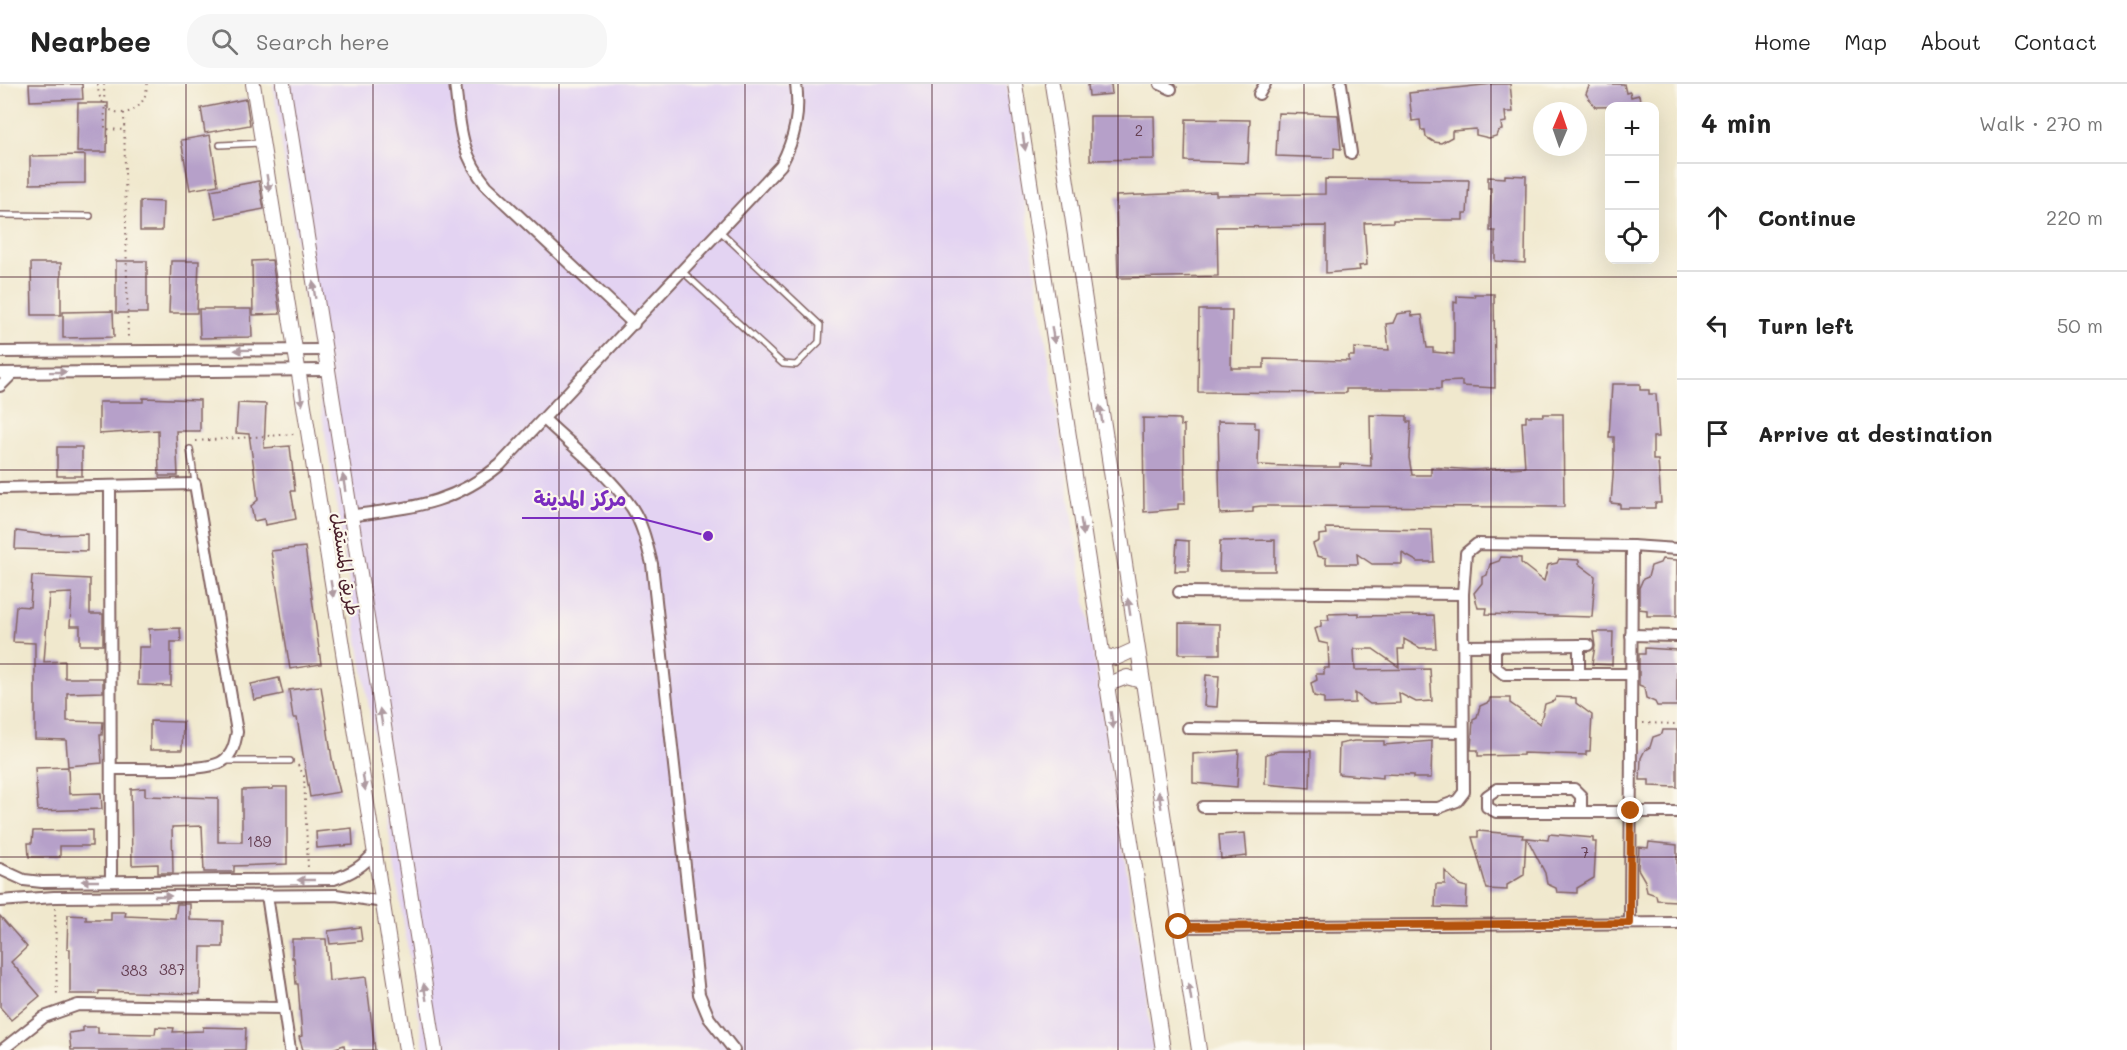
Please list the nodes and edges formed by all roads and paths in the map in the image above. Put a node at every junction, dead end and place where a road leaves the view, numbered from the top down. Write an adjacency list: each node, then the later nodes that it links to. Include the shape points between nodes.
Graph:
1 (98, 84): 13 (path)
2 (104, 84): 13 (path)
3 (147, 84): 14 (path, via 142,104)
4 (253, 84): 16 (street, طريق المستقبل)
5 (283, 84): 25 (street, طريق المستقبل, one-way to 5)
6 (455, 84): 23 (street, via 465,151 474,170)
7 (796, 84): 21 (street, via 796,126 781,165)
8 (1015, 84): 49 (street, one-way to 49)
9 (1052, 84): 48 (street, one-way to 9)
10 (1160, 84): 12 (street)
11 (1341, 84): 18 (street)
12 (1172, 89)
13 (104, 104): 14 (path); 15 (path, via 105,129)
14 (124, 113): 15 (path)
15 (124, 130): 26 (path)
16 (262, 143): 17 (lane); 24 (street, طريق المستقبل, one-way to 24)
17 (220, 145)
18 (1351, 153)
19 (0, 215): 20 (lane)
20 (90, 216)
21 (721, 232): 22 (street); 22 (lane, via 820,325 819,342 796,364 783,364)
22 (683, 272): 23 (street)
23 (634, 324): 33 (street)
24 (293, 350): 25 (street); 26 (street, one-way to 26); 28 (street, طريق المستقبل)
25 (323, 350): 29 (street, طريق المستقبل)
26 (128, 351): 27 (street)
27 (0, 352)
28 (296, 370): 29 (street); 31 (street, one-way to 28); 34 (street, طريق المستقبل, one-way to 34)
29 (326, 370): 39 (street, طريق المستقبل, one-way to 29)
30 (0, 373): 31 (street)
31 (14, 373): 32 (street)
32 (0, 386)
33 (544, 419): 39 (street, via 500,465 455,496 429,504); 86 (street, via 632,508 645,535 652,564 699,994 709,1018)
34 (307, 434): 35 (path, via 195,441); 65 (street, طريق المستقبل, one-way to 65)
35 (190, 449): 36 (lane)
36 (195, 484): 37 (street); 58 (street, via 237,732 234,748)
37 (110, 486): 38 (street); 60 (street)
38 (0, 488)
39 (349, 516): 85 (street, طريق المستقبل, one-way to 39)
40 (1632, 546): 41 (street); 43 (street, via 1477,544 1463,559); 44 (street)
41 (1677, 549)
42 (1179, 592): 43 (street)
43 (1463, 594): 46 (street)
44 (1631, 635): 45 (street); 51 (street)
45 (1677, 636)
46 (1464, 646): 47 (street); 57 (street)
47 (1495, 646): 50 (street, via 1495,667 1504,674); 50 (street, via 1583,645)
48 (1136, 649): 49 (street, via 1116,658); 52 (street)
49 (1102, 655): 53 (street)
50 (1580, 673): 51 (street)
51 (1631, 674): 54 (street)
52 (1141, 681): 53 (street, via 1127,677); 79 (street, one-way to 52)
53 (1106, 685): 87 (street, one-way to 87)
54 (1631, 723): 55 (path); 62 (street)
55 (1677, 724)
56 (1188, 728): 57 (street)
57 (1463, 732): 61 (street, via 1464,792 1448,806)
58 (224, 761): 59 (lane); 60 (street, via 208,767)
59 (291, 761): 67 (path, via 298,764 304,776)
60 (111, 769): 69 (street)
61 (1203, 807)
62 (1631, 811): 63 (street); 64 (street); 77 (street)
63 (1581, 812): 63 (street, via 1496,812 1487,807 1487,796 1497,789 1574,789 1581,796)
64 (1677, 812)
65 (376, 851): 68 (street, via 364,865); 76 (street, طريق المستقبل)
66 (0, 869): 70 (street, via 24,880)
67 (308, 879): 68 (street); 69 (street, one-way to 69)
68 (334, 879): 71 (street)
69 (111, 881): 70 (street, one-way to 70)
70 (42, 882): 73 (street)
71 (336, 895): 72 (street); 76 (street)
72 (267, 896): 74 (street, one-way to 72); 80 (street)
73 (42, 897): 74 (street); 75 (street)
74 (54, 897): 81 (path)
75 (0, 901)
76 (384, 902): 84 (street, طريق المستقبل)
77 (1630, 923): 78 (street); 79 (street)
78 (1677, 923)
79 (1179, 927): 88 (street, one-way to 79)
80 (284, 1008): 81 (street, via 96,1004); 83 (street)
81 (57, 1010): 82 (street)
82 (2, 1050)
83 (290, 1050)
84 (406, 1050)
85 (435, 1050)
86 (734, 1050)
87 (1163, 1050)
88 (1199, 1050)

